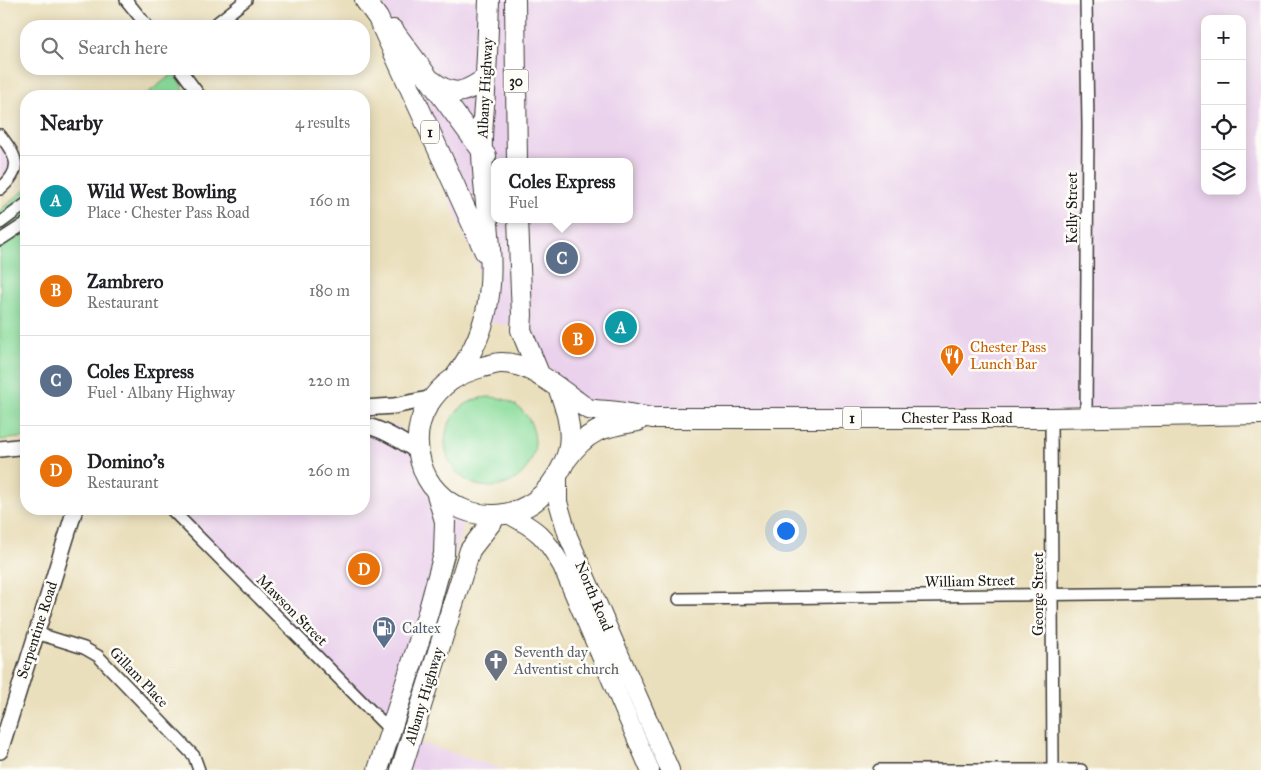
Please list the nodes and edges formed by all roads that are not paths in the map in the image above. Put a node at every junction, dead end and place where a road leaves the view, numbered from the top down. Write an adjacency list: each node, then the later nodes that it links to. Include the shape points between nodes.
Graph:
1 (126, 0): 8 (street)
2 (246, 0): 9 (street)
3 (365, 0): 23 (highway, 1, via 381,26)
4 (372, 0): 11 (highway, 1)
5 (489, 0): 12 (highway, Albany Highway / 30)
6 (515, 0): 16 (highway, Albany Highway / 30)
7 (1086, 0): 30 (street, Kelly Street)
8 (142, 20)
9 (221, 20)
10 (184, 75): 13 (street)
11 (425, 75): 12 (highway, via 440,87 457,92 469,89); 15 (highway, 1)
12 (486, 78): 15 (highway, Albany Highway / 30)
13 (196, 90)
14 (0, 135): 17 (street, via 16,160 11,180)
15 (488, 158): 23 (highway, Albany Highway / 30)
16 (517, 158)
17 (0, 189)
18 (20, 208): 19 (street)
19 (0, 223)
20 (518, 223): 24 (highway, via 520,330)
21 (20, 226): 22 (street)
22 (0, 240)
23 (491, 265): 25 (highway, Albany Highway / 1, via 483,326)
24 (540, 376): 25 (highway, 1, via 522,366 500,362); 26 (highway, 1)
25 (455, 377): 27 (highway, 1)
26 (558, 387): 31 (highway, Chester Pass Road / 1, via 588,409); 37 (highway, 1, via 568,420 570,445)
27 (433, 398): 28 (street); 36 (highway, 1, via 418,428)
28 (370, 408)
29 (1261, 414): 30 (highway, Chester Pass Road / 1)
30 (1086, 416): 32 (highway, Chester Pass Road / 1)
31 (653, 418): 32 (highway, Chester Pass Road / 1); 37 (highway, Chester Pass Road / 1, via 593,432 577,445)
32 (1051, 418): 43 (street, George Street)
33 (370, 426): 36 (street)
34 (20, 447): 35 (street)
35 (0, 449)
36 (418, 452): 38 (highway, 1, via 424,473)
37 (562, 467): 41 (highway, 1, via 538,500); 54 (main road, North Road, via 558,502 568,536)
38 (436, 491): 41 (highway, 1, via 474,514); 47 (highway, Albany Highway, via 445,521 444,554)
39 (73, 515): 45 (street, Serpentine Road)
40 (178, 515): 47 (street, Mawson Street)
41 (502, 515): 52 (highway, Albany Highway, via 470,550); 53 (main road, North Road, via 525,523 552,547)
42 (1261, 592): 43 (street, William Street)
43 (1053, 595): 44 (street, William Street); 49 (street, George Street)
44 (679, 599)
45 (36, 633): 46 (street, Serpentine Road); 50 (street, Gillam Place, via 84,648 98,656 194,756)
46 (4, 723): 48 (street, Serpentine Road)
47 (391, 731): 51 (highway, Albany Highway)
48 (0, 751)
49 (1053, 769): 55 (street); 56 (street)
50 (199, 770)
51 (378, 770)
52 (401, 770)
53 (650, 770)
54 (670, 770)
55 (879, 770)
56 (1081, 770)

